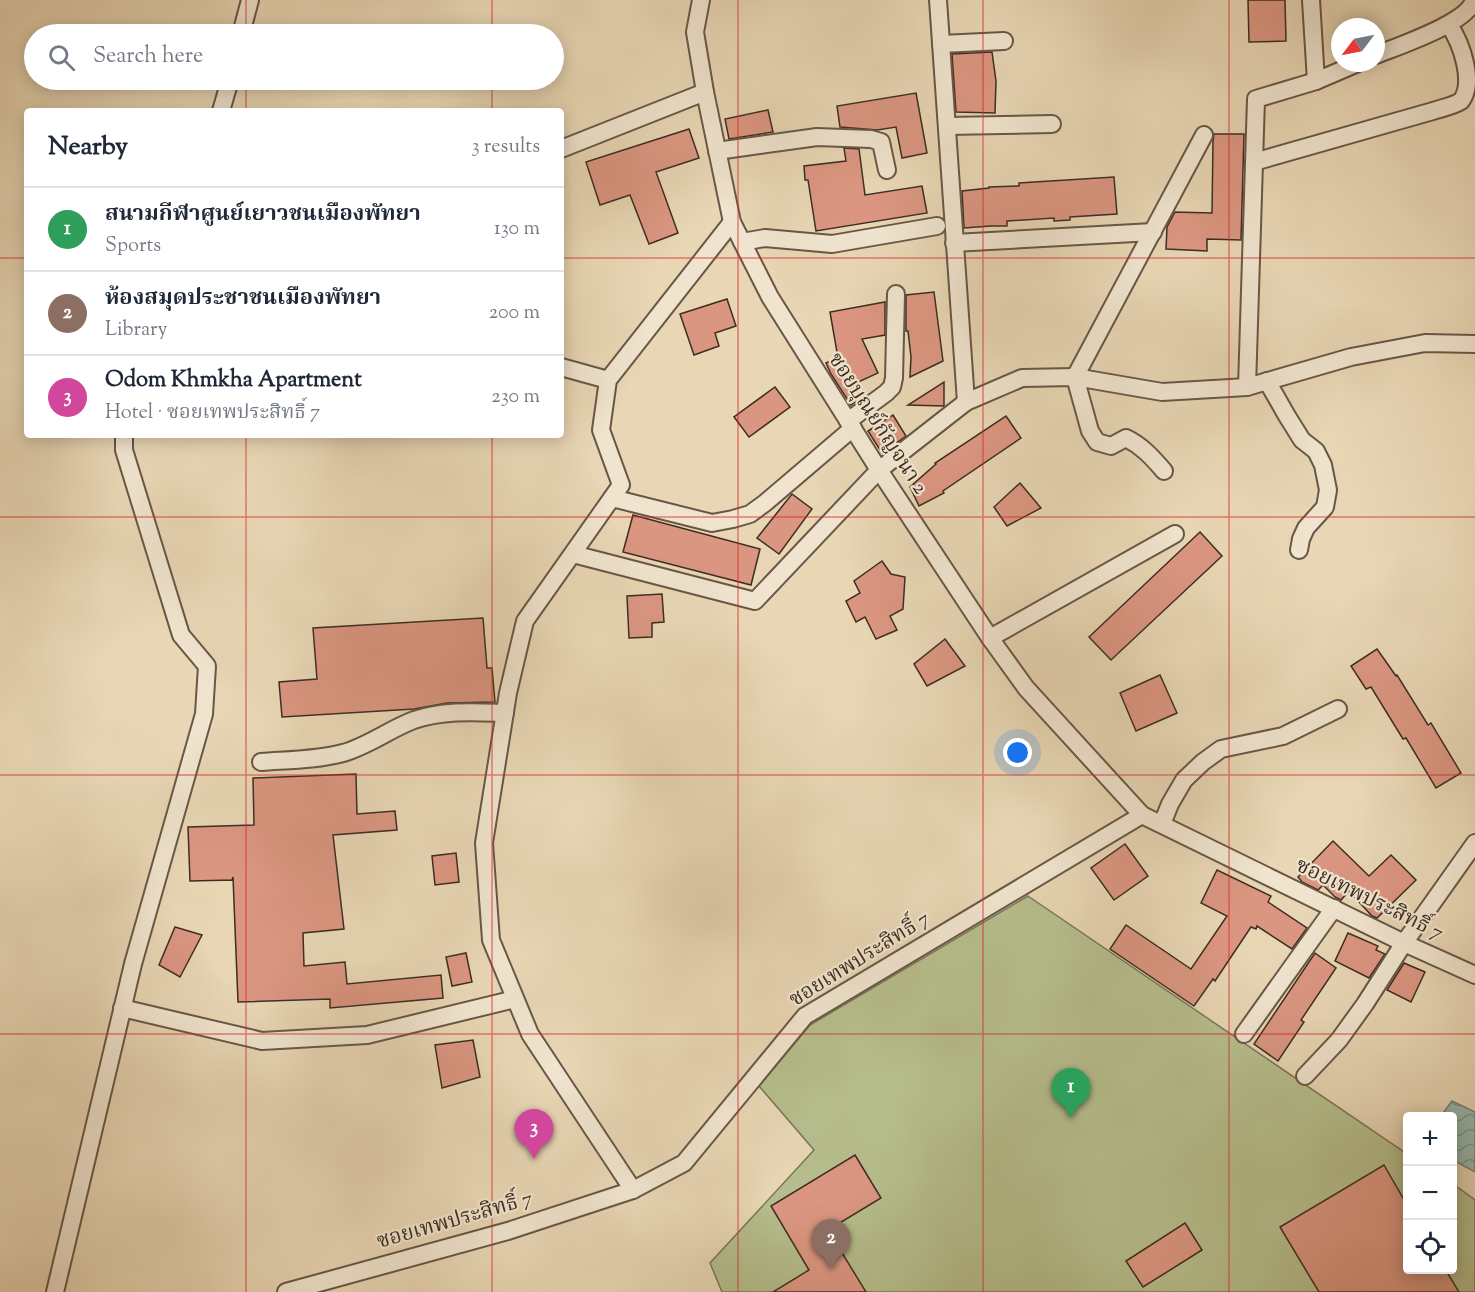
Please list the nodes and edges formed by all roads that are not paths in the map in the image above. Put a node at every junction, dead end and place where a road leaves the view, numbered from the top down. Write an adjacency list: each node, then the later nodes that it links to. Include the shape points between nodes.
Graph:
1 (250, 0): 6 (street)
2 (701, 0): 14 (street, ซอยบุณย์กัญจนา 2, via 695,33)
3 (938, 0): 9 (street)
4 (1311, 0): 12 (street)
5 (1474, 0): 7 (street, via 1473,6)
6 (244, 24)
7 (1449, 25): 10 (street); 21 (street, via 1467,52 1474,74 1471,91 1462,101)
8 (1004, 41): 9 (street)
9 (941, 44): 17 (street)
10 (1385, 52)
11 (1337, 72): 12 (street)
12 (1316, 81): 21 (street, via 1256,99)
13 (227, 90): 15 (street)
14 (705, 92): 19 (street); 20 (street, ซอยบุณย์กัญจนา 2)
15 (223, 108)
16 (1052, 124): 17 (street)
17 (947, 126): 27 (street)
18 (1204, 135): 25 (street)
19 (564, 148)
20 (717, 151): 22 (street, via 817,137 872,139 881,142); 23 (street, ซอยบุณย์กัญจนา 2)
21 (1254, 162): 34 (street)
22 (887, 170)
23 (732, 222): 26 (street, ซอยบุณย์กัญจนา 2); 32 (street)
24 (937, 226): 26 (street, via 832,244 765,238)
25 (1153, 232): 27 (street); 31 (street)
26 (742, 242): 36 (street, ซอยบุณย์กัญจนา 2, via 770,297)
27 (954, 243): 35 (street)
28 (896, 294): 36 (street, via 892,387)
29 (1475, 344): 33 (street, via 1425,343 1351,357)
30 (564, 368): 32 (street)
31 (1075, 377): 34 (street, via 1162,392); 35 (street, via 1022,378); 39 (street, via 1089,431 1097,442 1111,446 1126,438 1149,454)
32 (608, 380): 40 (street, via 601,430 621,485)
33 (1268, 381): 34 (street); 42 (street, via 1302,440 1320,458 1328,490 1325,507 1306,528)
34 (1247, 387)
35 (966, 402): 38 (street)
36 (850, 424): 38 (street, ซอยบุณย์กัญจนา 2); 40 (street, via 750,514 712,523)
37 (123, 438): 55 (street, via 181,636 207,666 204,714)
38 (879, 470): 43 (street, via 755,601); 44 (street, ซอยบุณย์กัญจนา 2)
39 (1164, 471)
40 (612, 498): 43 (street)
41 (1175, 534): 44 (street)
42 (1299, 550)
43 (573, 554): 46 (street, via 525,621)
44 (990, 639): 48 (street, ซอยบุณย์กัญจนา 2, via 1026,688)
45 (1338, 709): 49 (street, via 1283,736 1221,749 1184,780)
46 (505, 713): 47 (street, via 438,714 345,752); 54 (street, via 484,843 491,940)
47 (261, 762)
48 (1142, 814): 49 (street, ซอยเทพประสิทธิ์ 7); 58 (street, ซอยเทพประสิทธิ์ 7, via 805,1016 684,1163)
49 (1162, 824): 51 (street, ซอยเทพประสิทธิ์ 7)
50 (1475, 843): 52 (street)
51 (1334, 908): 52 (street, ซอยเทพประสิทธิ์ 7); 56 (street)
52 (1404, 943): 53 (street, ซอยเทพประสิทธิ์ 7); 57 (street, via 1339,1040)
53 (1475, 975)
54 (515, 999): 55 (street, via 367,1035 262,1041); 58 (street, via 530,1034)
55 (122, 1008): 59 (street)
56 (1244, 1034)
57 (1305, 1076)
58 (633, 1190): 60 (street, ซอยเทพประสิทธิ์ 7, via 508,1231)
59 (55, 1292)
60 (286, 1292)

